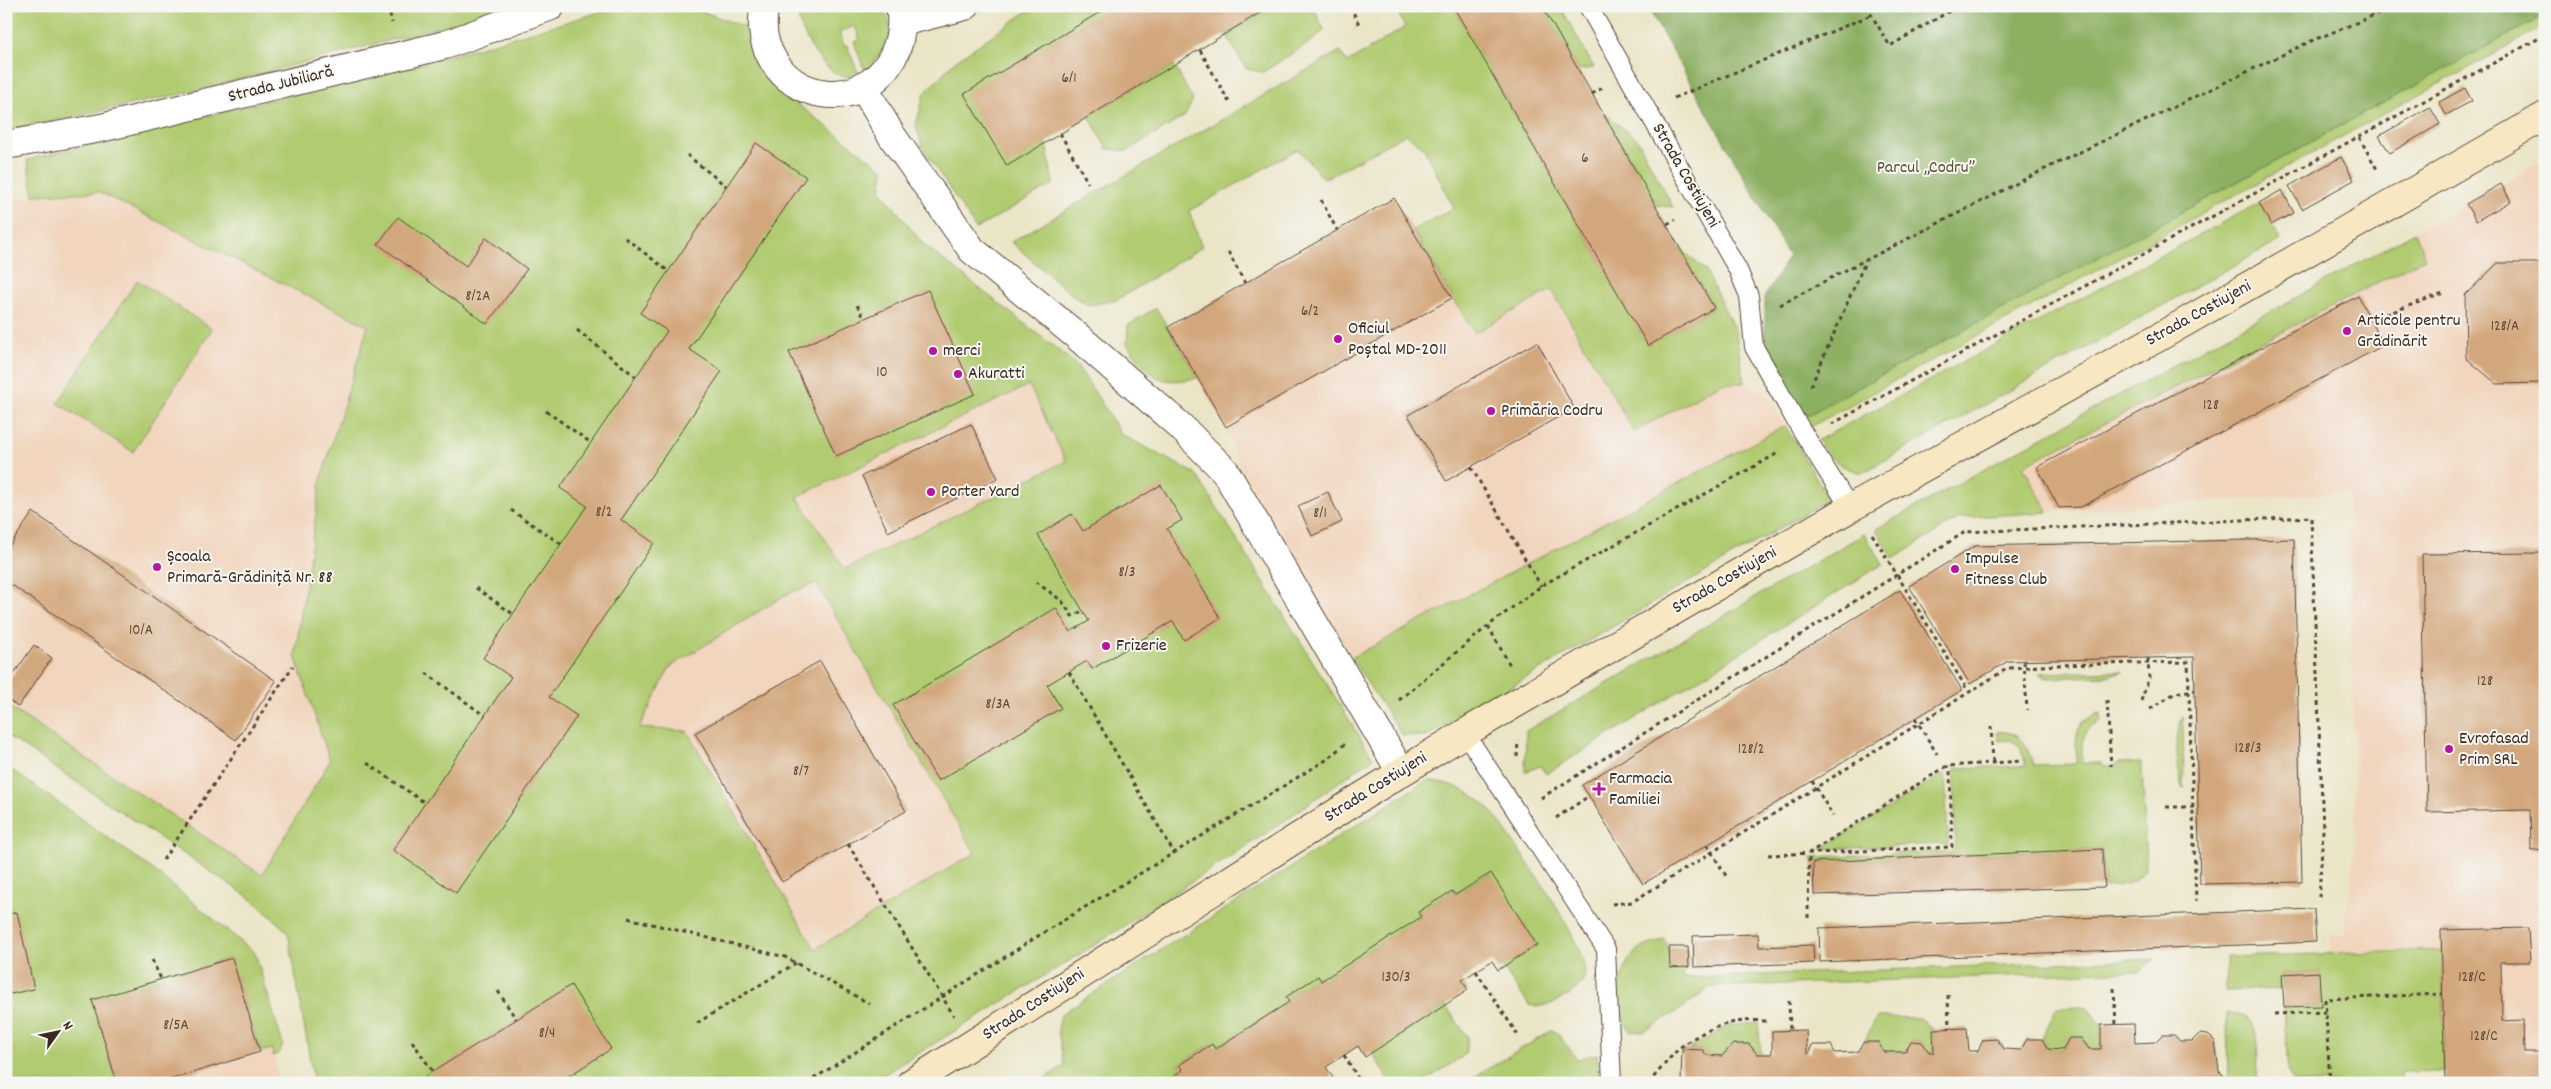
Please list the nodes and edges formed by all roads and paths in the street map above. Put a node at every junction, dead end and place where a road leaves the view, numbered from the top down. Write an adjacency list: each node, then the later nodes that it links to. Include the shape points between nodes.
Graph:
1 (551, 6): 20 (street, Strada Jubiliară, via 445,45 101,128)
2 (764, 6): 14 (street, via 763,36 769,55 782,73 800,86 821,93 842,93)
3 (965, 6): 9 (street)
4 (1350, 6): 11 (path)
5 (1588, 6): 16 (lane, Strada Costiujeni)
6 (1866, 6): 10 (path)
7 (1958, 6): 10 (path, via 1890,46)
8 (2397, 6): 29 (path, via 2309,42 2046,168)
9 (901, 14): 14 (street, via 900,42 892,60)
10 (1872, 15): 16 (path)
11 (1360, 26)
12 (2545, 35): 19 (path)
13 (1200, 50): 15 (path)
14 (863, 86): 72 (street, via 890,134 972,250 1172,420 1225,471)
15 (1229, 102)
16 (1647, 110): 35 (lane, Strada Costiujeni, via 1738,270 1749,296)
17 (2545, 116): 44 (street, Strada Costiujeni, via 2159,337)
18 (1060, 133): 23 (path)
19 (2359, 137): 22 (path); 41 (path)
20 (6, 145)
21 (687, 155): 24 (path)
22 (2378, 171)
23 (1088, 183)
24 (726, 186)
25 (1321, 200): 26 (path)
26 (1337, 230)
27 (625, 238): 30 (path)
28 (1228, 252): 31 (path)
29 (1866, 260): 35 (path); 40 (path)
30 (668, 271)
31 (1245, 283)
32 (2443, 293): 36 (path)
33 (857, 305): 34 (path)
34 (864, 318)
35 (1752, 319): 40 (lane, Strada Costiujeni, via 1754,347)
36 (2371, 320)
37 (576, 330): 38 (path)
38 (636, 377)
39 (546, 411): 42 (path)
40 (1796, 421): 41 (lane, Strada Costiujeni)
41 (1806, 438): 44 (lane, Strada Costiujeni); 50 (path)
42 (591, 443)
43 (1471, 467): 50 (path)
44 (1850, 508): 65 (street, Strada Costiujeni)
45 (511, 510): 47 (path)
46 (1871, 532): 48 (path)
47 (561, 544)
48 (1897, 575): 63 (path); 87 (path); 102 (path, via 1965,532 2311,517 2323,830)
49 (1036, 582): 52 (path, via 1062,602 1072,616)
50 (1541, 586): 54 (path)
51 (476, 588): 53 (path)
52 (1082, 611)
53 (513, 614)
54 (1488, 626): 65 (path); 72 (path)
55 (2148, 658): 57 (path)
56 (2024, 661): 59 (path)
57 (2148, 663): 59 (path); 64 (path, via 2188,662); 67 (path, via 2150,678)
58 (292, 666): 100 (path)
59 (2025, 667): 63 (path, via 2008,668); 69 (path)
60 (1069, 672): 96 (path)
61 (426, 673): 70 (path)
62 (2195, 690): 64 (path)
63 (1968, 691): 73 (path)
64 (2188, 691): 68 (path, via 2175,693); 90 (path)
65 (1527, 696): 75 (street, Strada Costiujeni); 82 (path, via 1518,737)
66 (2108, 700): 81 (path)
67 (2141, 701)
68 (2150, 709)
69 (2027, 710)
70 (485, 716)
71 (1915, 718): 73 (path)
72 (1371, 722): 83 (street); 96 (path, via 1326,760)
73 (1918, 723): 76 (path); 85 (path)
74 (1991, 726): 79 (path)
75 (1465, 733): 83 (street, Strada Costiujeni); 92 (lane)
76 (1937, 754)
77 (2022, 761): 79 (path)
78 (367, 763): 88 (path)
79 (1993, 763): 80 (path)
80 (1947, 766): 98 (path); 98 (path, via 1950,771 1952,846)
81 (2111, 766)
82 (1516, 767)
83 (1401, 772): 132 (street, Strada Costiujeni)
84 (1812, 781): 85 (path)
85 (1816, 788): 93 (path); 97 (path)
86 (1589, 796): 87 (path, via 1549,822)
87 (1536, 802): 92 (path)
88 (425, 803)
89 (2166, 807): 90 (path)
90 (2192, 807): 91 (path); 103 (path)
91 (2198, 807)
92 (1517, 813): 134 (lane, via 1606,949)
93 (1833, 816)
94 (848, 844): 115 (path)
95 (1707, 845): 97 (path)
96 (1174, 853): 115 (path)
97 (1711, 853): 101 (path); 104 (path, via 1632,902 1615,905)
98 (1809, 853): 99 (path); 106 (path)
99 (1768, 855)
100 (163, 860)
101 (1728, 879)
102 (2319, 897)
103 (2196, 901)
104 (1608, 902)
105 (628, 918): 108 (path, via 785,957)
106 (1808, 918)
107 (152, 960): 110 (path)
108 (796, 963): 117 (path); 123 (path)
109 (1476, 971): 127 (path)
110 (161, 979)
111 (2114, 988): 124 (path)
112 (498, 991): 120 (path)
113 (2442, 994): 118 (path, via 2325,999)
114 (1948, 995): 125 (path)
115 (942, 996): 121 (path); 131 (path)
116 (1789, 1001): 126 (path)
117 (870, 1004)
118 (2326, 1012): 119 (path); 136 (path)
119 (2274, 1014)
120 (516, 1019)
121 (957, 1019)
122 (1766, 1021): 135 (path, via 1736,1021 1697,1036 1681,1047)
123 (696, 1023)
124 (2116, 1025)
125 (1949, 1028)
126 (1790, 1030)
127 (1519, 1037)
128 (412, 1042): 130 (path)
129 (1344, 1055): 133 (path)
130 (433, 1072)
131 (807, 1083)
132 (911, 1083)
133 (1361, 1083)
134 (1612, 1083)
135 (1648, 1083)
136 (2330, 1083)

